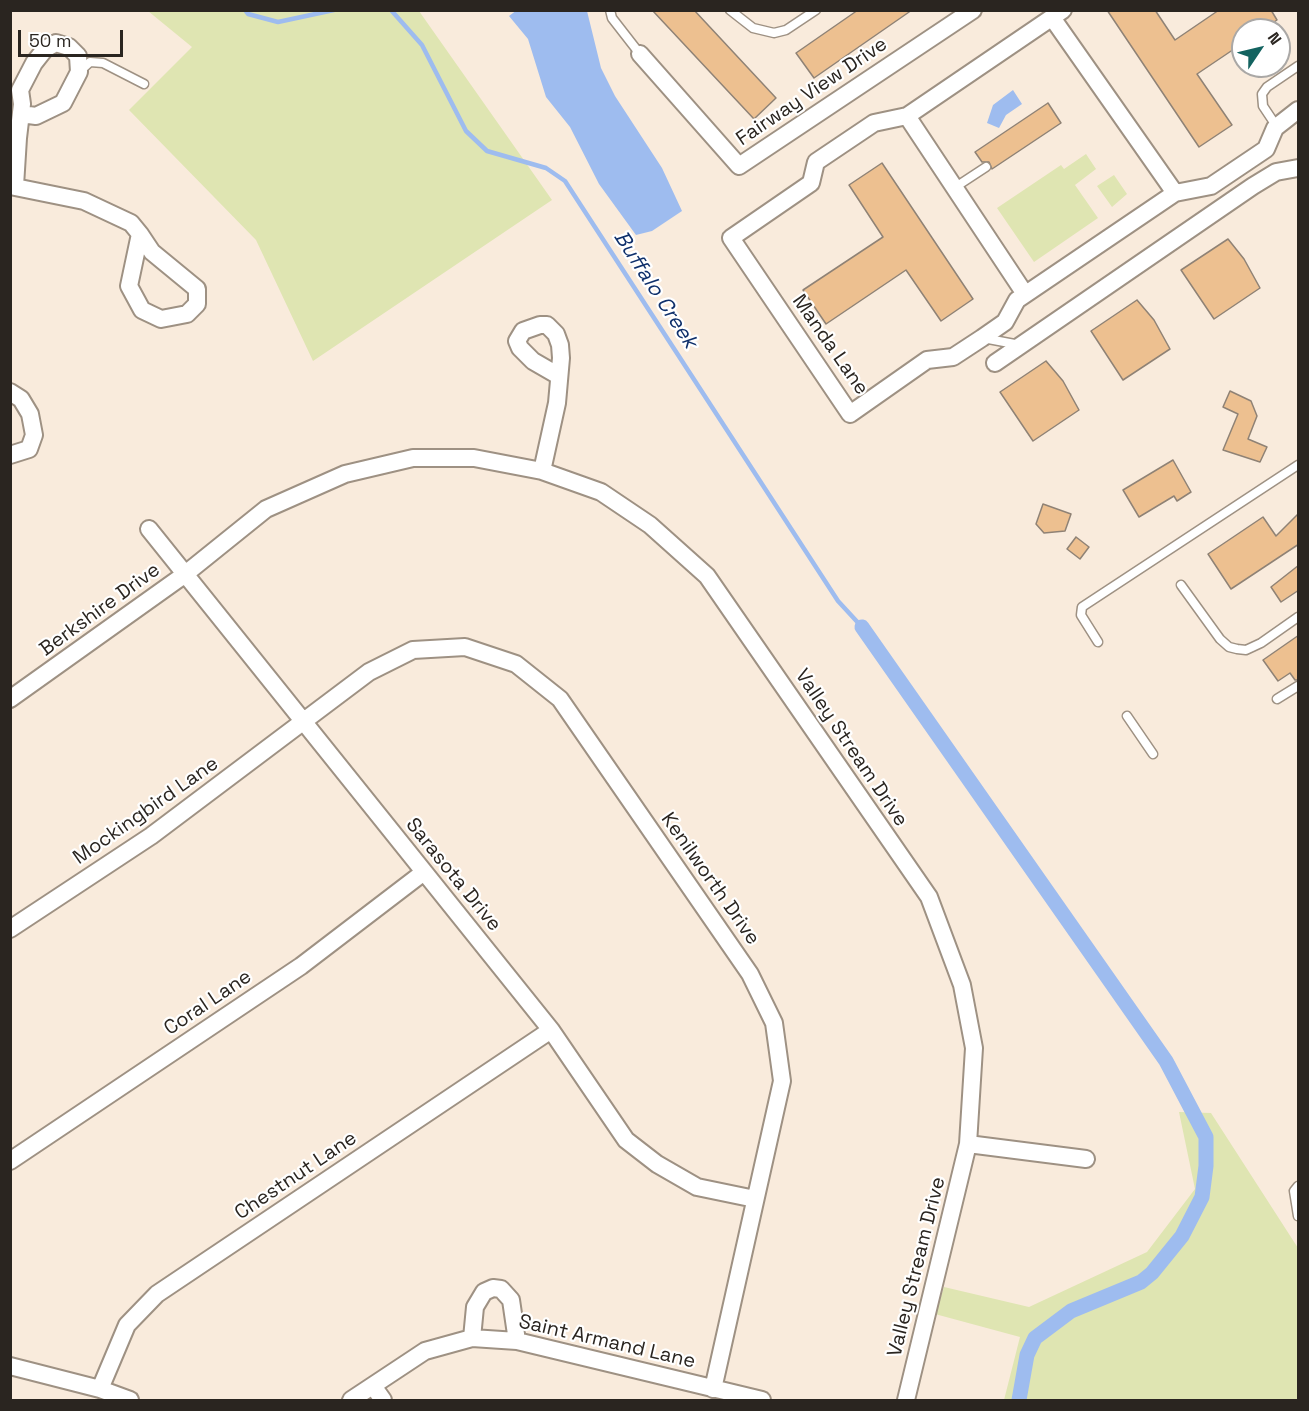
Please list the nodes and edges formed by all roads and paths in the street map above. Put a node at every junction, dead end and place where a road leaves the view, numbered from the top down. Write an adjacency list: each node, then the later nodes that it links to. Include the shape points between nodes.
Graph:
1 (610, 10): 6 (lane)
2 (730, 10): 3 (lane, via 753,28 774,33 786,30)
3 (816, 10)
4 (973, 10): 6 (street, Fairway View Drive, via 739,166)
5 (1058, 15): 12 (street, Manda Lane); 18 (street)
6 (640, 54)
7 (1299, 66): 13 (lane, via 1262,94 1263,106)
8 (79, 72): 9 (lane, via 90,62 103,63); 11 (street, via 63,103 36,116); 11 (street, via 78,56 69,47 56,44 45,49 20,90)
9 (144, 84)
10 (1299, 110): 13 (street, Manda Lane)
11 (21, 114): 16 (street)
12 (907, 116): 17 (street); 21 (street, Manda Lane, via 874,123 816,162 811,183 731,238 850,414 927,360 953,357)
13 (1277, 126): 18 (street, Manda Lane, via 1266,149 1211,186)
14 (986, 167): 17 (lane)
15 (1299, 168): 22 (street, via 1276,172 1253,186)
16 (13, 186): 19 (street, via 84,201 131,223)
17 (954, 188): 20 (street)
18 (1175, 193): 20 (street, Manda Lane)
19 (140, 234): 19 (street, via 129,286 142,310 161,319 187,314 197,304 197,289 152,252)
20 (1024, 294): 21 (street, Manda Lane, via 1005,322)
21 (982, 338): 22 (lane)
22 (1020, 345): 23 (street)
23 (995, 363)
24 (559, 376): 28 (street)
25 (10, 392): 26 (street, via 21,399 30,414 34,435 29,448)
26 (10, 455)
27 (1299, 465): 33 (lane, via 1082,608 1081,615)
28 (542, 471): 30 (street, Valley Stream Drive, via 474,458 413,458 345,474 266,509); 43 (street, Valley Stream Drive, via 601,492 650,525 707,576 929,897 962,985 974,1048)
29 (148, 529): 30 (street, Sarasota Drive)
30 (184, 575): 35 (street, Berkshire Drive); 38 (street, Sarasota Drive)
31 (1181, 585): 32 (lane, via 1220,639 1237,650 1260,643)
32 (1299, 617)
33 (1098, 642)
34 (1299, 686): 36 (lane)
35 (10, 699)
36 (1277, 699)
37 (1127, 716): 39 (lane)
38 (303, 724): 40 (street, Sarasota Drive); 41 (street, Mockingbird Lane, via 151,836); 47 (street, Kenilworth Drive, via 369,672 413,650 465,647 516,664 560,699 750,974 774,1023 783,1081)
39 (1153, 754)
40 (424, 872): 42 (street, Sarasota Drive); 45 (street, Coral Lane, via 301,966)
41 (10, 929)
42 (551, 1030): 47 (street, Sarasota Drive, via 626,1140 697,1187); 53 (street, Chestnut Lane, via 157,1294 127,1325)
43 (968, 1144): 44 (street); 59 (street, Valley Stream Drive)
44 (1086, 1159)
45 (10, 1161)
46 (1299, 1186): 48 (lane, via 1293,1191)
47 (755, 1199): 54 (street, Kenilworth Drive)
48 (1299, 1216)
49 (472, 1338): 50 (street, Saint Armand Lane); 50 (street, via 474,1307 484,1292 493,1288 501,1289 511,1300); 52 (street, Saint Armand Lane, via 425,1351)
50 (517, 1341): 54 (street, Saint Armand Lane)
51 (10, 1366): 53 (street)
52 (373, 1386): 56 (street, Saint Armand Lane); 57 (street)
53 (100, 1389): 55 (street)
54 (712, 1389): 58 (street, Saint Armand Lane)
55 (130, 1401)
56 (351, 1401)
57 (383, 1401)
58 (762, 1401)
59 (906, 1401)

